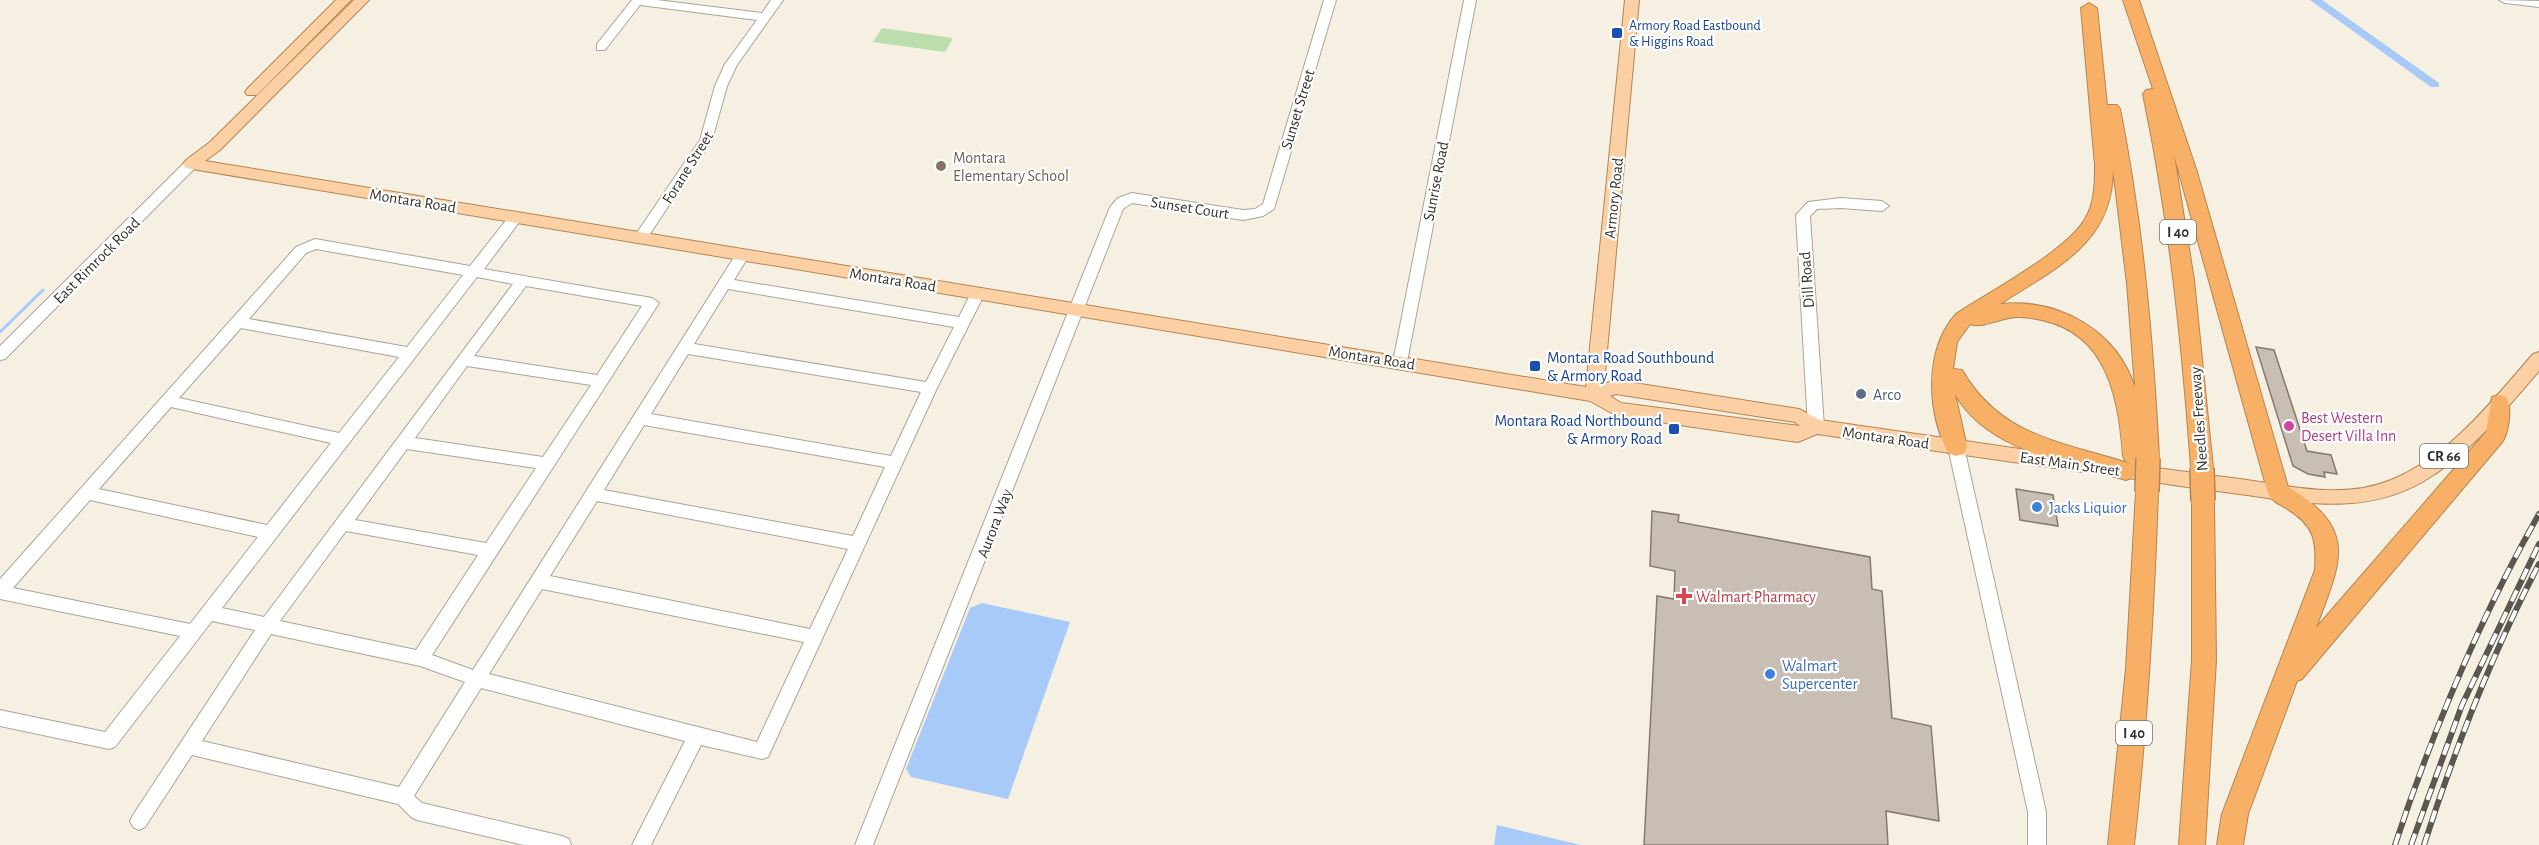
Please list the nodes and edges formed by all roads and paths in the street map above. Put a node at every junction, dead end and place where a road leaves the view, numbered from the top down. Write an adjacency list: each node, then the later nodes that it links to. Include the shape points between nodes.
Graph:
1 (344, 0): 14 (main road, East Rimrock Road, via 202,144)
2 (362, 0): 14 (main road, East Rimrock Road, via 215,146)
3 (777, 0): 12 (street, Forane Street)
4 (1330, 0): 17 (street, Sunset Street, via 1269,206)
5 (1470, 0): 33 (street, Sunrise Road)
6 (1632, 0): 37 (main road, Armory Road)
7 (2129, 0): 49 (highway, via 2164,92 2202,216); 74 (highway, Needles Freeway / I 40, bridge, via 2158,121 2179,240 2196,387 2203,501 2204,660)
8 (2505, 0): 11 (street)
9 (638, 1): 12 (street); 13 (street)
10 (2089, 4): 44 (highway, via 2103,141 2101,203 2085,234 2068,250 1963,319 1951,333 1944,368 1949,432); 47 (highway, I 40, via 2118,140 2134,252 2144,370)
11 (2539, 4)
12 (765, 18): 19 (street, Forane Street, via 731,64 706,140)
13 (601, 46)
14 (191, 164): 18 (main road, Montara Road); 30 (street, East Rimrock Road)
15 (1123, 201): 17 (street, Sunset Court, via 1132,198 1243,215); 25 (street, Aurora Way, via 1117,207)
16 (1882, 206): 41 (street, Dill Road, via 1841,202 1813,205 1803,215)
17 (1258, 213)
18 (516, 217): 19 (main road, Montara Road); 21 (street)
19 (641, 237): 20 (main road, Montara Road)
20 (743, 254): 23 (street); 24 (main road, Montara Road)
21 (474, 272): 22 (street); 26 (street, via 315,244 301,250); 29 (street)
22 (522, 281): 32 (street); 35 (street, via 652,303)
23 (725, 283): 27 (street); 28 (street)
24 (978, 293): 25 (main road, Montara Road); 27 (street)
25 (1077, 309): 33 (main road, Montara Road); 71 (street, Aurora Way)
26 (238, 322): 29 (street); 38 (street)
27 (963, 323): 36 (street)
28 (684, 348): 36 (street); 40 (street)
29 (411, 353): 42 (street)
30 (0, 356)
31 (2539, 359): 39 (main road, East Main Street / CR 66)
32 (463, 360): 35 (street); 43 (street)
33 (1400, 362): 37 (main road, Montara Road)
34 (1954, 376): 44 (highway, via 1960,432); 47 (highway, via 1968,402 2001,427 2045,447); 47 (highway, via 1958,345 1965,331 1990,312 2009,308 2030,310 2072,325 2101,348 2120,376)
35 (601, 381): 46 (street)
36 (930, 388): 45 (street)
37 (1594, 395): 41 (main road, Montara Road, via 1617,409 1779,433 1798,435)
38 (168, 402): 42 (street); 48 (street)
39 (2499, 403): 49 (main road, East Main Street / CR 66, via 2466,439 2397,486 2319,499); 63 (highway, via 2496,435)
40 (640, 418): 45 (street); 50 (street)
41 (1816, 427): 44 (main road, Montara Road)
42 (343, 440): 52 (street)
43 (403, 442): 46 (street); 51 (street)
44 (1956, 447): 47 (main road, East Main Street / CR 66); 72 (street, via 2037,812)
45 (895, 463): 53 (street)
46 (547, 464): 54 (street)
47 (2138, 474): 49 (main road, East Main Street / CR 66); 73 (highway, I 40, via 2142,621)
48 (87, 493): 52 (street); 56 (street)
49 (2279, 493): 63 (highway, via 2304,508 2319,524 2328,543 2326,570)
50 (593, 494): 53 (street); 55 (street)
51 (342, 524): 54 (street); 58 (street)
52 (271, 533): 57 (street)
53 (858, 544): 60 (street)
54 (491, 550): 61 (street)
55 (538, 581): 60 (street); 62 (street)
56 (0, 592): 59 (street)
57 (209, 613): 58 (street); 59 (street)
58 (267, 626): 61 (street); 66 (street)
59 (194, 632): 64 (street, via 109,741)
60 (814, 638): 65 (street, via 762,751)
61 (420, 658): 62 (street)
62 (477, 679): 65 (street); 67 (street)
63 (2284, 683): 75 (highway, via 2235,813)
64 (0, 718)
65 (697, 736): 70 (street)
66 (188, 747): 67 (street); 68 (street)
67 (403, 797): 69 (street, via 417,811)
68 (139, 821)
69 (562, 845)
70 (641, 845)
71 (864, 845)
72 (2037, 845)
73 (2121, 845)
74 (2192, 845)
75 (2230, 845)

